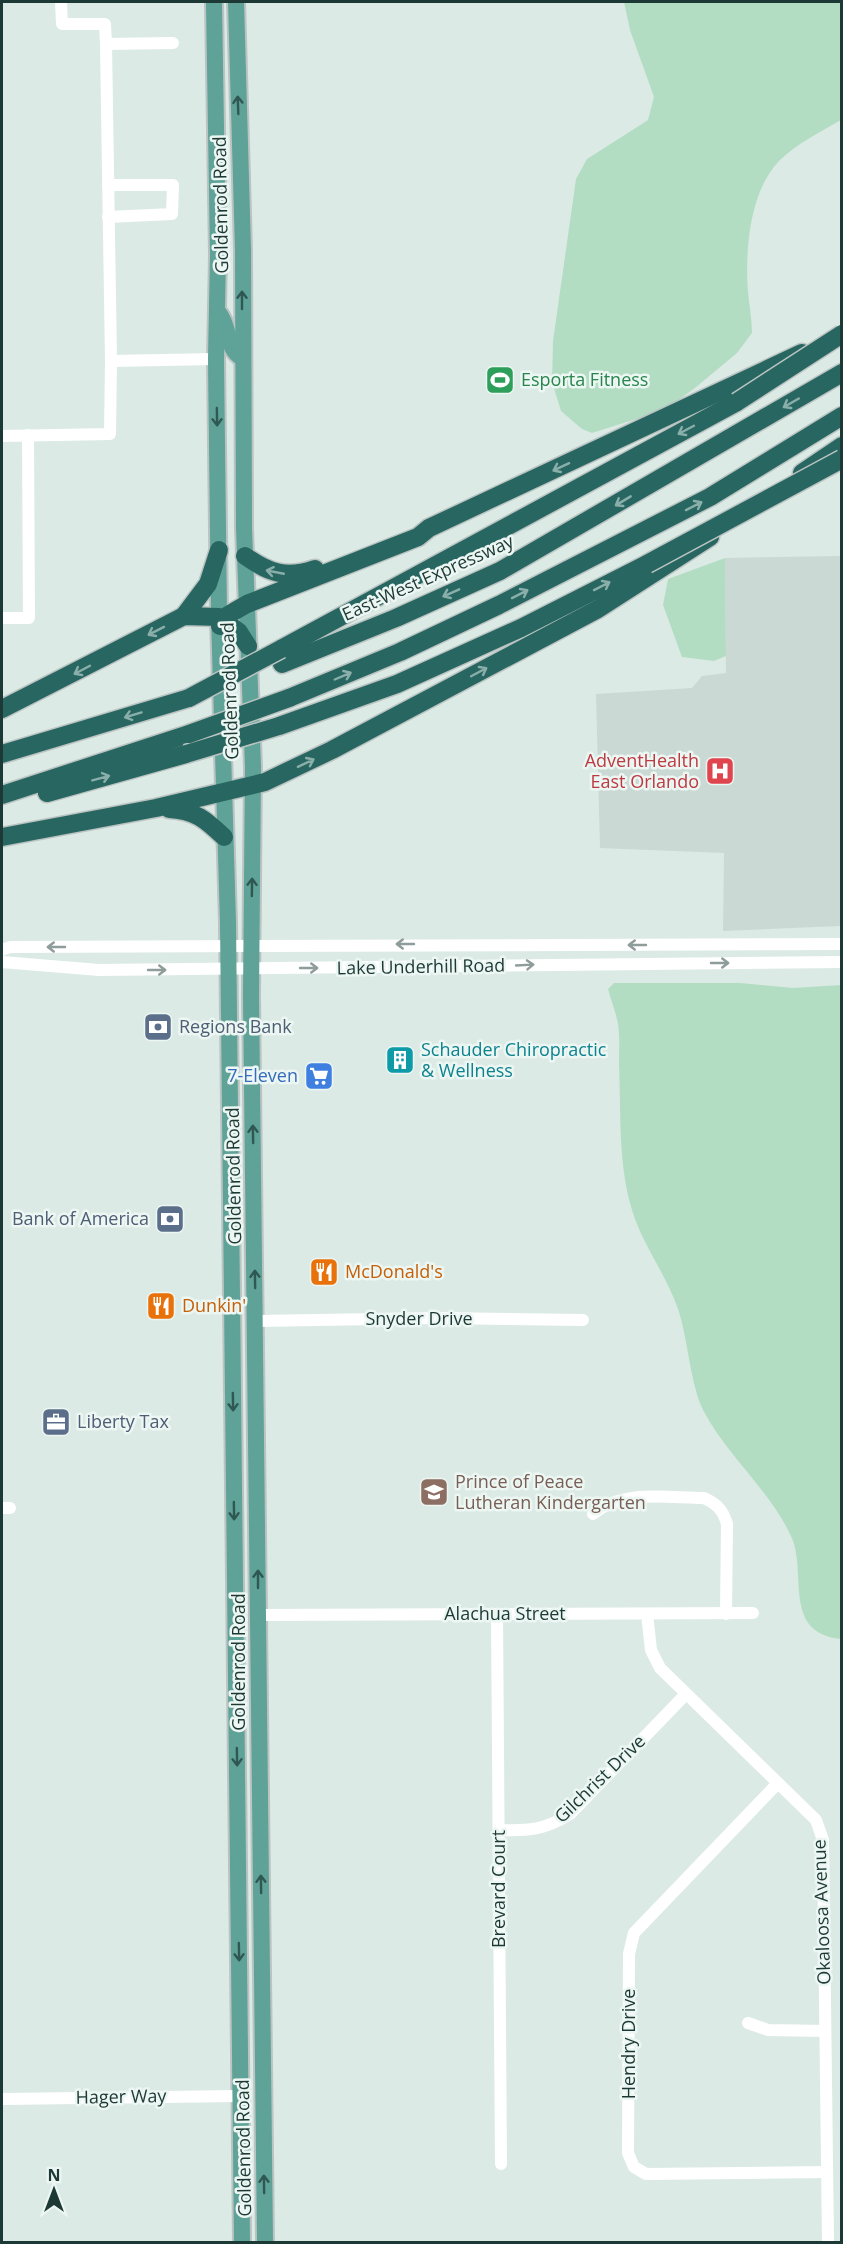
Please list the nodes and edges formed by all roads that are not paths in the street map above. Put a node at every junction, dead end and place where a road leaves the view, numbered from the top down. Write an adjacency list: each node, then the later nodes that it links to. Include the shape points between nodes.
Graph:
1 (62, 2): 5 (street, via 62,24 105,24)
2 (214, 2): 8 (main road, Goldenrod Road)
3 (236, 2): 10 (main road, Goldenrod Road, one-way to 3)
4 (173, 43): 5 (street)
5 (106, 44): 6 (street)
6 (108, 185): 7 (street); 7 (street, via 173,185 172,214)
7 (108, 216): 12 (street)
8 (217, 311): 10 (main road, via 225,321 233,351); 11 (main road, Goldenrod Road)
9 (842, 334): 20 (highway, one-way to 20); 28 (highway, one-way to 28, bridge, via 737,402)
10 (242, 358): 14 (main road, Goldenrod Road)
11 (216, 359): 12 (street); 14 (main road, via 230,369); 21 (main road, Goldenrod Road, one-way to 21)
12 (111, 361): 16 (street, via 110,434)
13 (842, 373): 28 (highway, East-West Expressway, one-way to 28, via 500,571 396,618)
14 (243, 399): 22 (main road, Goldenrod Road)
15 (842, 416): 33 (highway, one-way to 15, bridge, via 189,735 420,643 710,497)
16 (28, 435): 17 (street); 25 (street, via 29,618)
17 (2, 436)
18 (842, 446): 31 (highway, one-way to 18, via 333,750 598,609 687,554)
19 (842, 459): 33 (highway, one-way to 19, bridge, via 38,795 186,754 397,684 521,628)
20 (429, 528): 22 (highway, one-way to 22, via 412,531 300,575 265,570); 23 (highway, via 418,537)
21 (219, 550): 24 (highway, via 208,584); 26 (main road, Goldenrod Road)
22 (245, 556): 23 (main road, Goldenrod Road)
23 (247, 604): 26 (highway); 27 (main road, Goldenrod Road)
24 (184, 616): 26 (highway); 29 (highway, one-way to 29)
25 (2, 618)
26 (221, 621): 27 (highway, via 239,632); 32 (main road, Goldenrod Road)
27 (248, 646): 31 (main road, Goldenrod Road)
28 (282, 656): 30 (highway, East-West Expressway, one-way to 30, bridge, via 189,698)
29 (2, 709)
30 (2, 754)
31 (253, 786): 32 (highway); 40 (main road, Goldenrod Road, one-way to 31)
32 (223, 791): 34 (highway); 36 (main road, Goldenrod Road)
33 (2, 795)
34 (156, 808): 35 (highway); 36 (highway, via 193,812)
35 (2, 837)
36 (224, 837): 41 (main road, Goldenrod Road)
37 (801, 944): 38 (street, Lake Underhill Road); 40 (street, Lake Underhill Road, one-way to 40); 44 (street)
38 (816, 944): 39 (street, Lake Underhill Road); 44 (street)
39 (842, 944)
40 (251, 945): 41 (street, Lake Underhill Road); 47 (main road, Goldenrod Road)
41 (228, 946): 42 (street, Lake Underhill Road, one-way to 42); 46 (main road, Goldenrod Road)
42 (2, 950)
43 (2, 962): 46 (street, Lake Underhill Road, one-way to 46, via 83,969)
44 (808, 962): 45 (street, Lake Underhill Road); 47 (street, Lake Underhill Road, one-way to 44)
45 (842, 962)
46 (229, 969): 47 (street, Lake Underhill Road); 48 (main road, Goldenrod Road)
47 (251, 969): 50 (main road, Goldenrod Road, one-way to 47)
48 (231, 1260): 50 (main road, via 240,1282 240,1302); 51 (main road, Goldenrod Road)
49 (583, 1320): 50 (street, Snyder Drive)
50 (256, 1321): 52 (main road, Goldenrod Road)
51 (232, 1352): 52 (main road, via 246,1372 247,1427); 54 (main road, Goldenrod Road, one-way to 54)
52 (255, 1432): 59 (main road, Goldenrod Road, one-way to 52)
53 (592, 1514): 58 (street, via 606,1503 622,1498 704,1498 715,1503 727,1524)
54 (235, 1551): 59 (main road, via 243,1575 243,1595); 60 (main road, Goldenrod Road)
55 (753, 1613): 58 (street, Alachua Street)
56 (497, 1614): 57 (street, Alachua Street); 59 (street, Alachua Street); 64 (street, Brevard Court)
57 (647, 1614): 58 (street, Alachua Street); 61 (street, Okaloosa Avenue, via 651,1650 660,1668)
58 (726, 1614)
59 (258, 1615): 62 (main road, Goldenrod Road)
60 (236, 1631): 62 (main road, via 249,1644 249,1674); 67 (main road, Goldenrod Road, one-way to 67)
61 (685, 1695): 63 (street, Okaloosa Avenue); 64 (street, Gilchrist Drive, via 570,1814 550,1827)
62 (259, 1700): 72 (main road, Goldenrod Road, one-way to 62)
63 (777, 1784): 66 (street, Okaloosa Avenue, via 816,1820 823,1840); 70 (street, Hendry Drive, via 634,1933 629,1954 628,2153 634,2166 646,2174)
64 (499, 1830): 69 (street, Brevard Court)
65 (748, 2023): 66 (street, via 768,2030)
66 (825, 2031): 70 (street, Okaloosa Avenue)
67 (240, 2096): 68 (street, Hager Way); 71 (main road, Goldenrod Road)
68 (2, 2099)
69 (501, 2163)
70 (827, 2172): 75 (street, Okaloosa Avenue)
71 (241, 2173): 72 (main road, via 251,2211); 73 (main road, Goldenrod Road)
72 (265, 2222): 74 (main road, Goldenrod Road)
73 (242, 2242)
74 (265, 2242)
75 (828, 2242)

